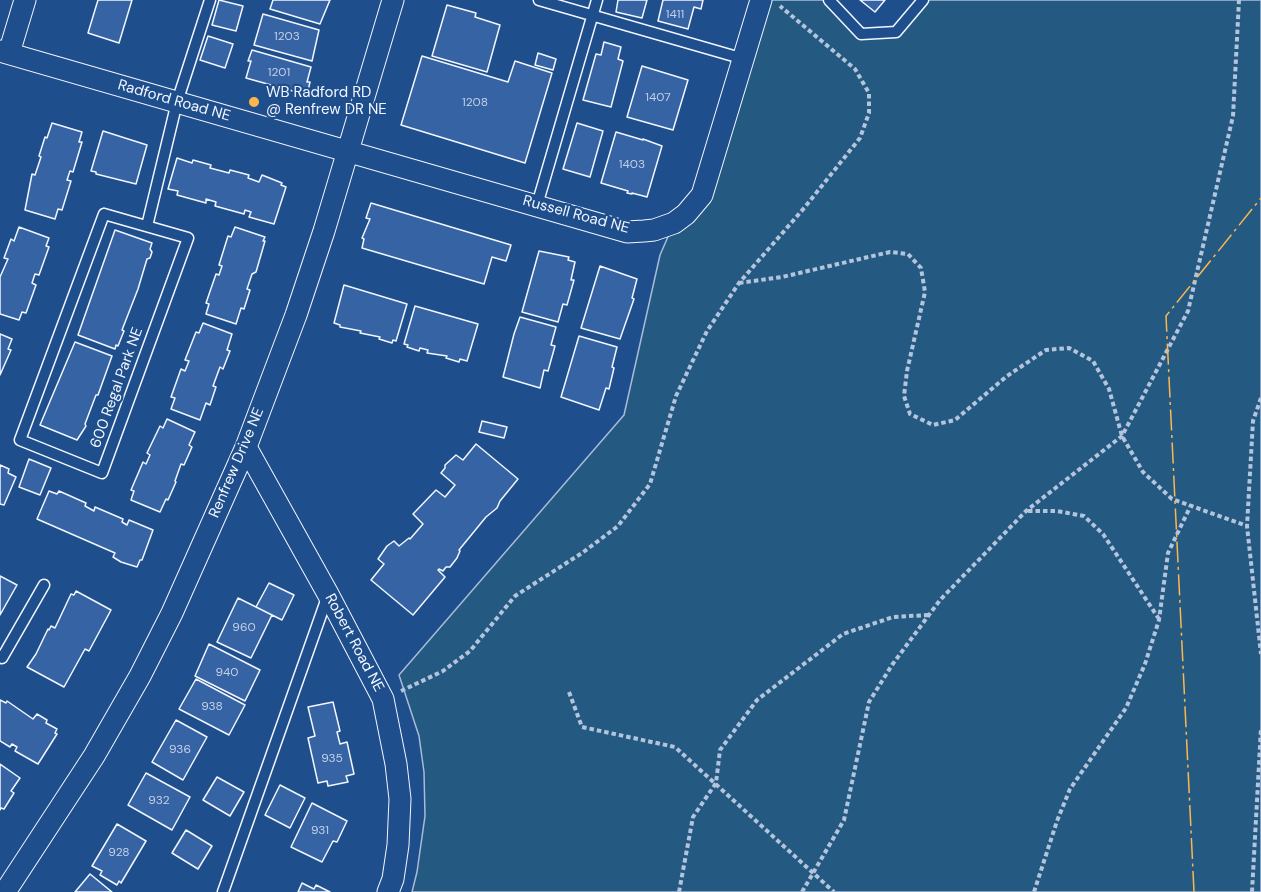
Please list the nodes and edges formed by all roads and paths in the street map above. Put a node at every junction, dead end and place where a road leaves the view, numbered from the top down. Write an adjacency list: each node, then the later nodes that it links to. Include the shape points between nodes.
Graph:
1 (25, 0): 12 (street)
2 (210, 0): 14 (lane)
3 (393, 0): 15 (street, Renfrew Drive NE)
4 (539, 0): 11 (lane)
5 (597, 0): 11 (lane)
6 (761, 0): 13 (street, Russell Road NE)
7 (773, 0): 18 (path, via 855,69 869,93 869,113 860,138)
8 (829, 0): 9 (lane, via 861,34 896,33)
9 (923, 0)
10 (1239, 0): 20 (path, via 1233,116 1188,311)
11 (592, 15): 13 (lane); 16 (lane)
12 (4, 52): 14 (street, Radford Road NE)
13 (744, 59): 16 (street, Russell Road NE, via 707,184 695,205 674,223 654,230 627,232)
14 (177, 102): 15 (street, Radford Road NE); 17 (lane)
15 (347, 151): 16 (street, Russell Road NE); 21 (street, Renfrew Drive NE, via 296,315)
16 (537, 205)
17 (147, 226): 17 (lane, 600 Regal Park NE, via 104,214 20,441 102,473 188,238)
18 (739, 283): 20 (path, via 890,252 908,254 921,268 925,291 907,371 904,396 910,414 933,425 955,420 1007,376 1046,350 1070,348 1093,361 1109,388); 32 (path, via 707,331 676,396 650,484 618,526 515,596 470,651 443,671)
19 (1261, 398): 24 (path, via 1254,421)
20 (1122, 436): 22 (path, via 1143,472 1172,499); 23 (path)
21 (246, 447): 26 (street, Robert Road NE); 36 (street, Renfrew Drive NE, via 140,676 94,756)
22 (1191, 505): 24 (path); 28 (path, via 1168,553)
23 (1026, 511): 27 (path); 28 (path, via 1084,516 1104,534)
24 (1247, 526): 29 (path)
25 (44, 585): 30 (lane)
26 (328, 594): 32 (street, Robert Road NE); 37 (lane)
27 (929, 615): 34 (path, via 893,617 843,634 757,700 720,750); 35 (path, via 869,702 844,820)
28 (1159, 620): 42 (path, via 1126,708 1070,789)
29 (1261, 654)
30 (0, 657)
31 (568, 692): 34 (path, via 582,727 675,747)
32 (383, 699): 38 (street, Robert Road NE, via 400,799 398,845)
33 (1261, 728): 43 (path)
34 (716, 783): 35 (path); 39 (path, via 693,817)
35 (812, 873): 40 (path); 41 (path)
36 (5, 892)
37 (223, 892)
38 (388, 892)
39 (679, 892)
40 (802, 892)
41 (834, 892)
42 (1034, 892)
43 (1252, 892)

